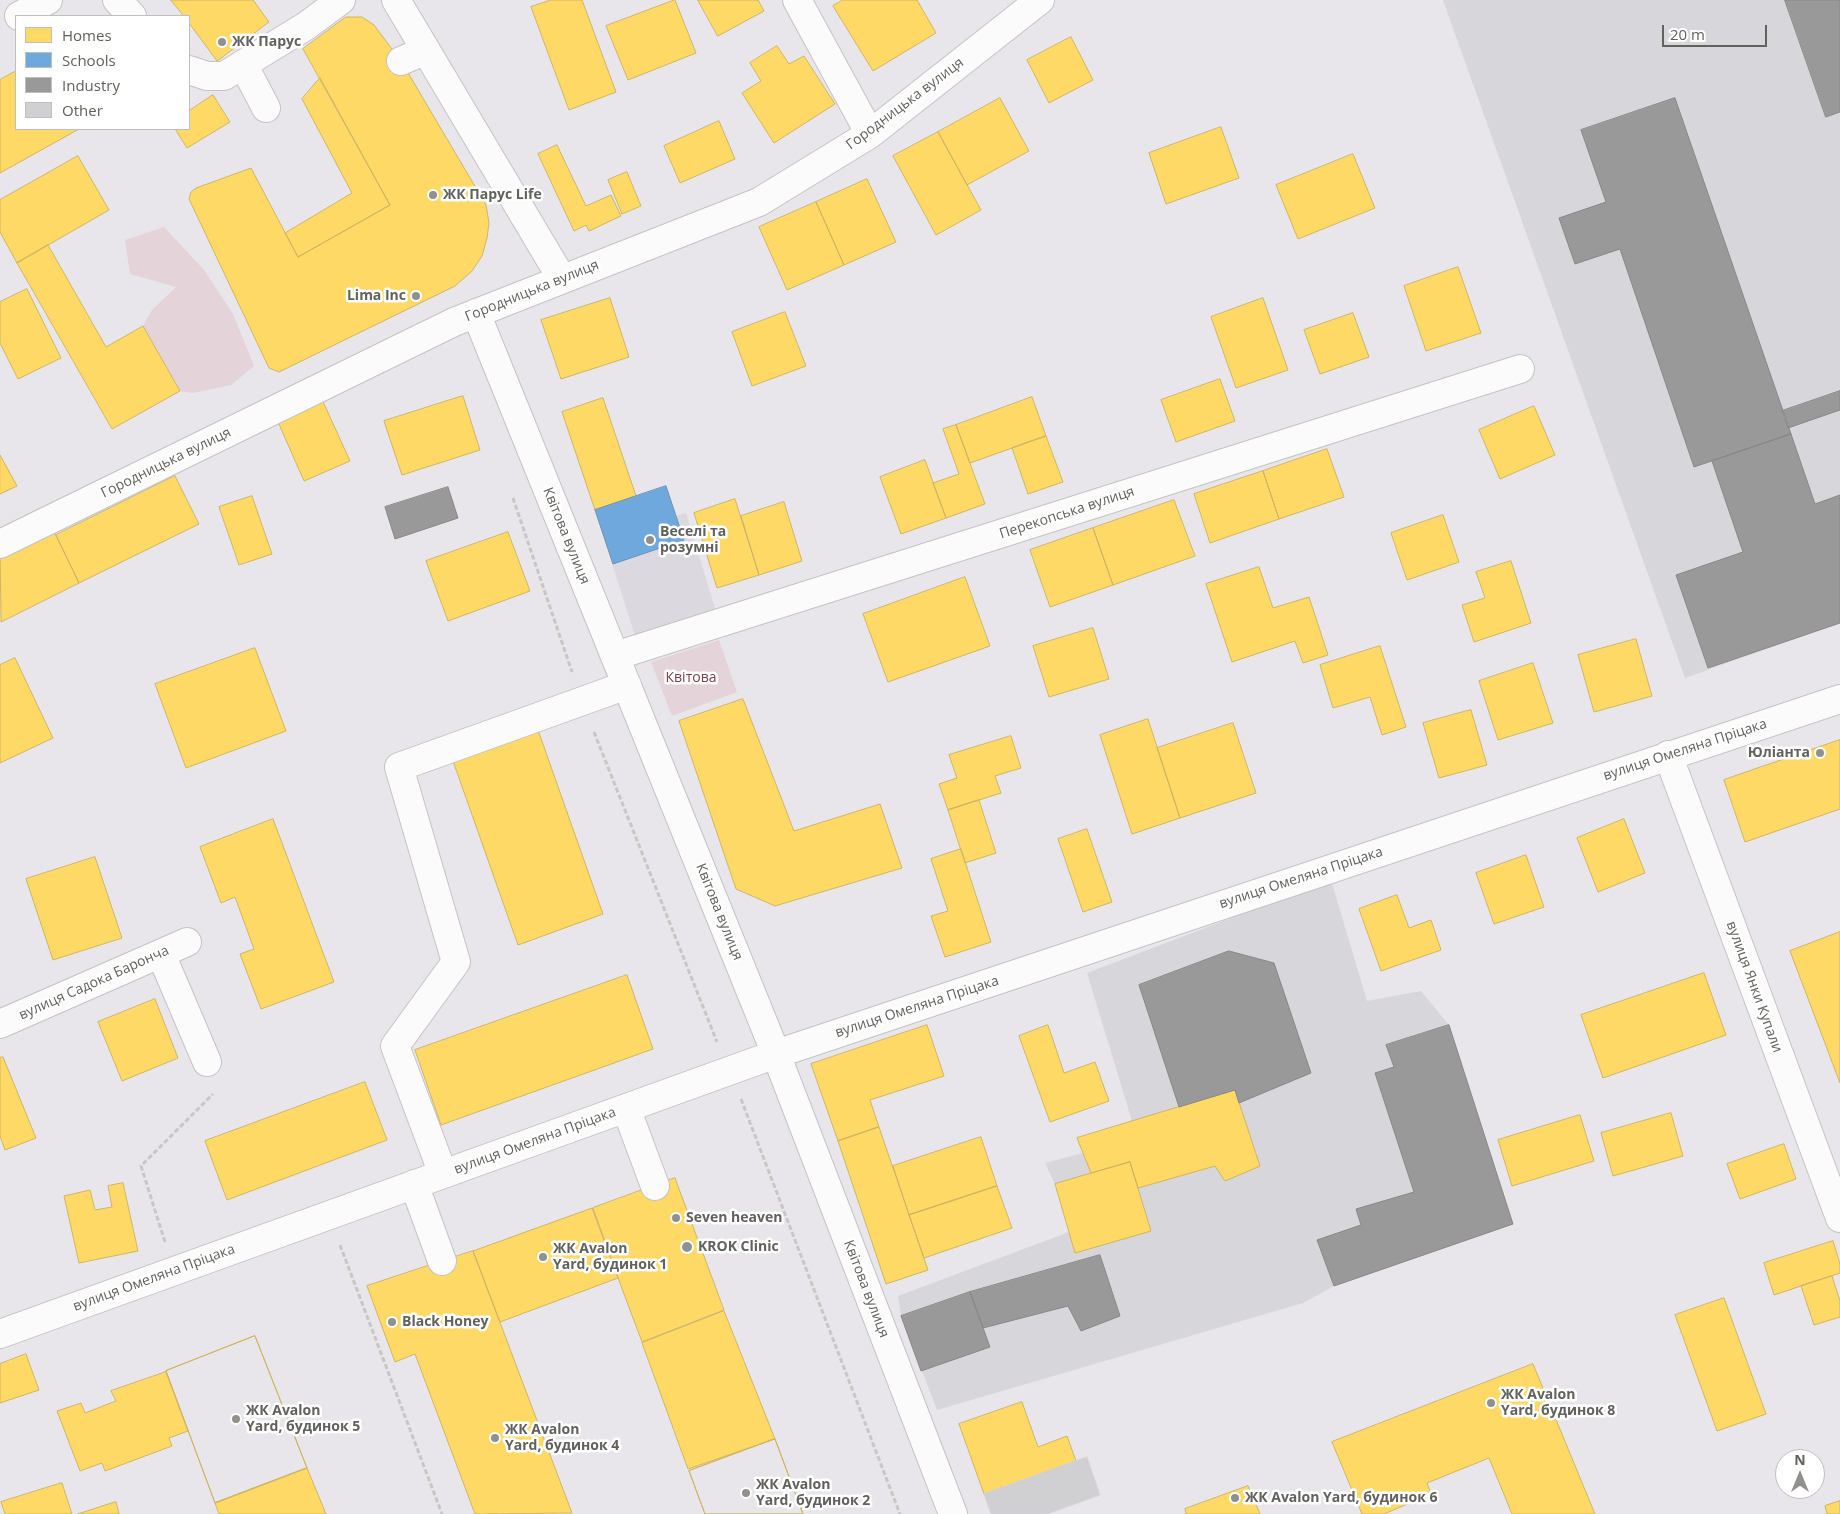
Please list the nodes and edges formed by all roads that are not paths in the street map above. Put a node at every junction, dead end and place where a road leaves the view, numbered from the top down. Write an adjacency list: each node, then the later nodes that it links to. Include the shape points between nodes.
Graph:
1 (48, 0): 7 (street)
2 (116, 0): 8 (street)
3 (341, 0): 13 (street, via 306,26)
4 (396, 0): 11 (street)
5 (797, 0): 16 (street)
6 (1040, 0): 16 (street, Городницька вулиця)
7 (21, 15)
8 (131, 15)
9 (15, 18): 10 (street)
10 (0, 27)
11 (426, 50): 12 (street); 17 (street)
12 (402, 61)
13 (243, 64): 14 (street, via 224,76 207,76); 15 (street)
14 (190, 70)
15 (266, 108)
16 (870, 134): 17 (street, Городницька вулиця, via 759,202)
17 (562, 278): 18 (street, Городницька вулиця)
18 (476, 312): 20 (street, Городницька вулиця); 21 (street, Квітова вулиця)
19 (1520, 370): 21 (street, Перекопська вулиця)
20 (0, 544)
21 (615, 656): 22 (street, Квітова вулиця)
22 (627, 685): 28 (street, Квітова вулиця); 31 (street, via 399,767 456,962 395,1046)
23 (1840, 698): 24 (street, вулиця Омеляна Пріцака)
24 (1668, 756): 28 (street, вулиця Омеляна Пріцака); 34 (street, вулиця Янки Купали)
25 (187, 942): 26 (street, вулиця Садока Баронча)
26 (161, 954): 27 (street, вулиця Садока Баронча); 29 (street)
27 (0, 1024)
28 (776, 1054): 30 (street, вулиця Омеляна Пріцака); 38 (street, Квітова вулиця)
29 (206, 1062)
30 (626, 1108): 31 (street, вулиця Омеляна Пріцака); 33 (street)
31 (443, 1174): 32 (street, вулиця Омеляна Пріцака)
32 (411, 1186): 36 (street); 37 (street, вулиця Омеляна Пріцака)
33 (655, 1186)
34 (1835, 1190): 35 (street, вулиця Янки Купали)
35 (1840, 1218)
36 (442, 1261)
37 (0, 1334)
38 (953, 1514)

